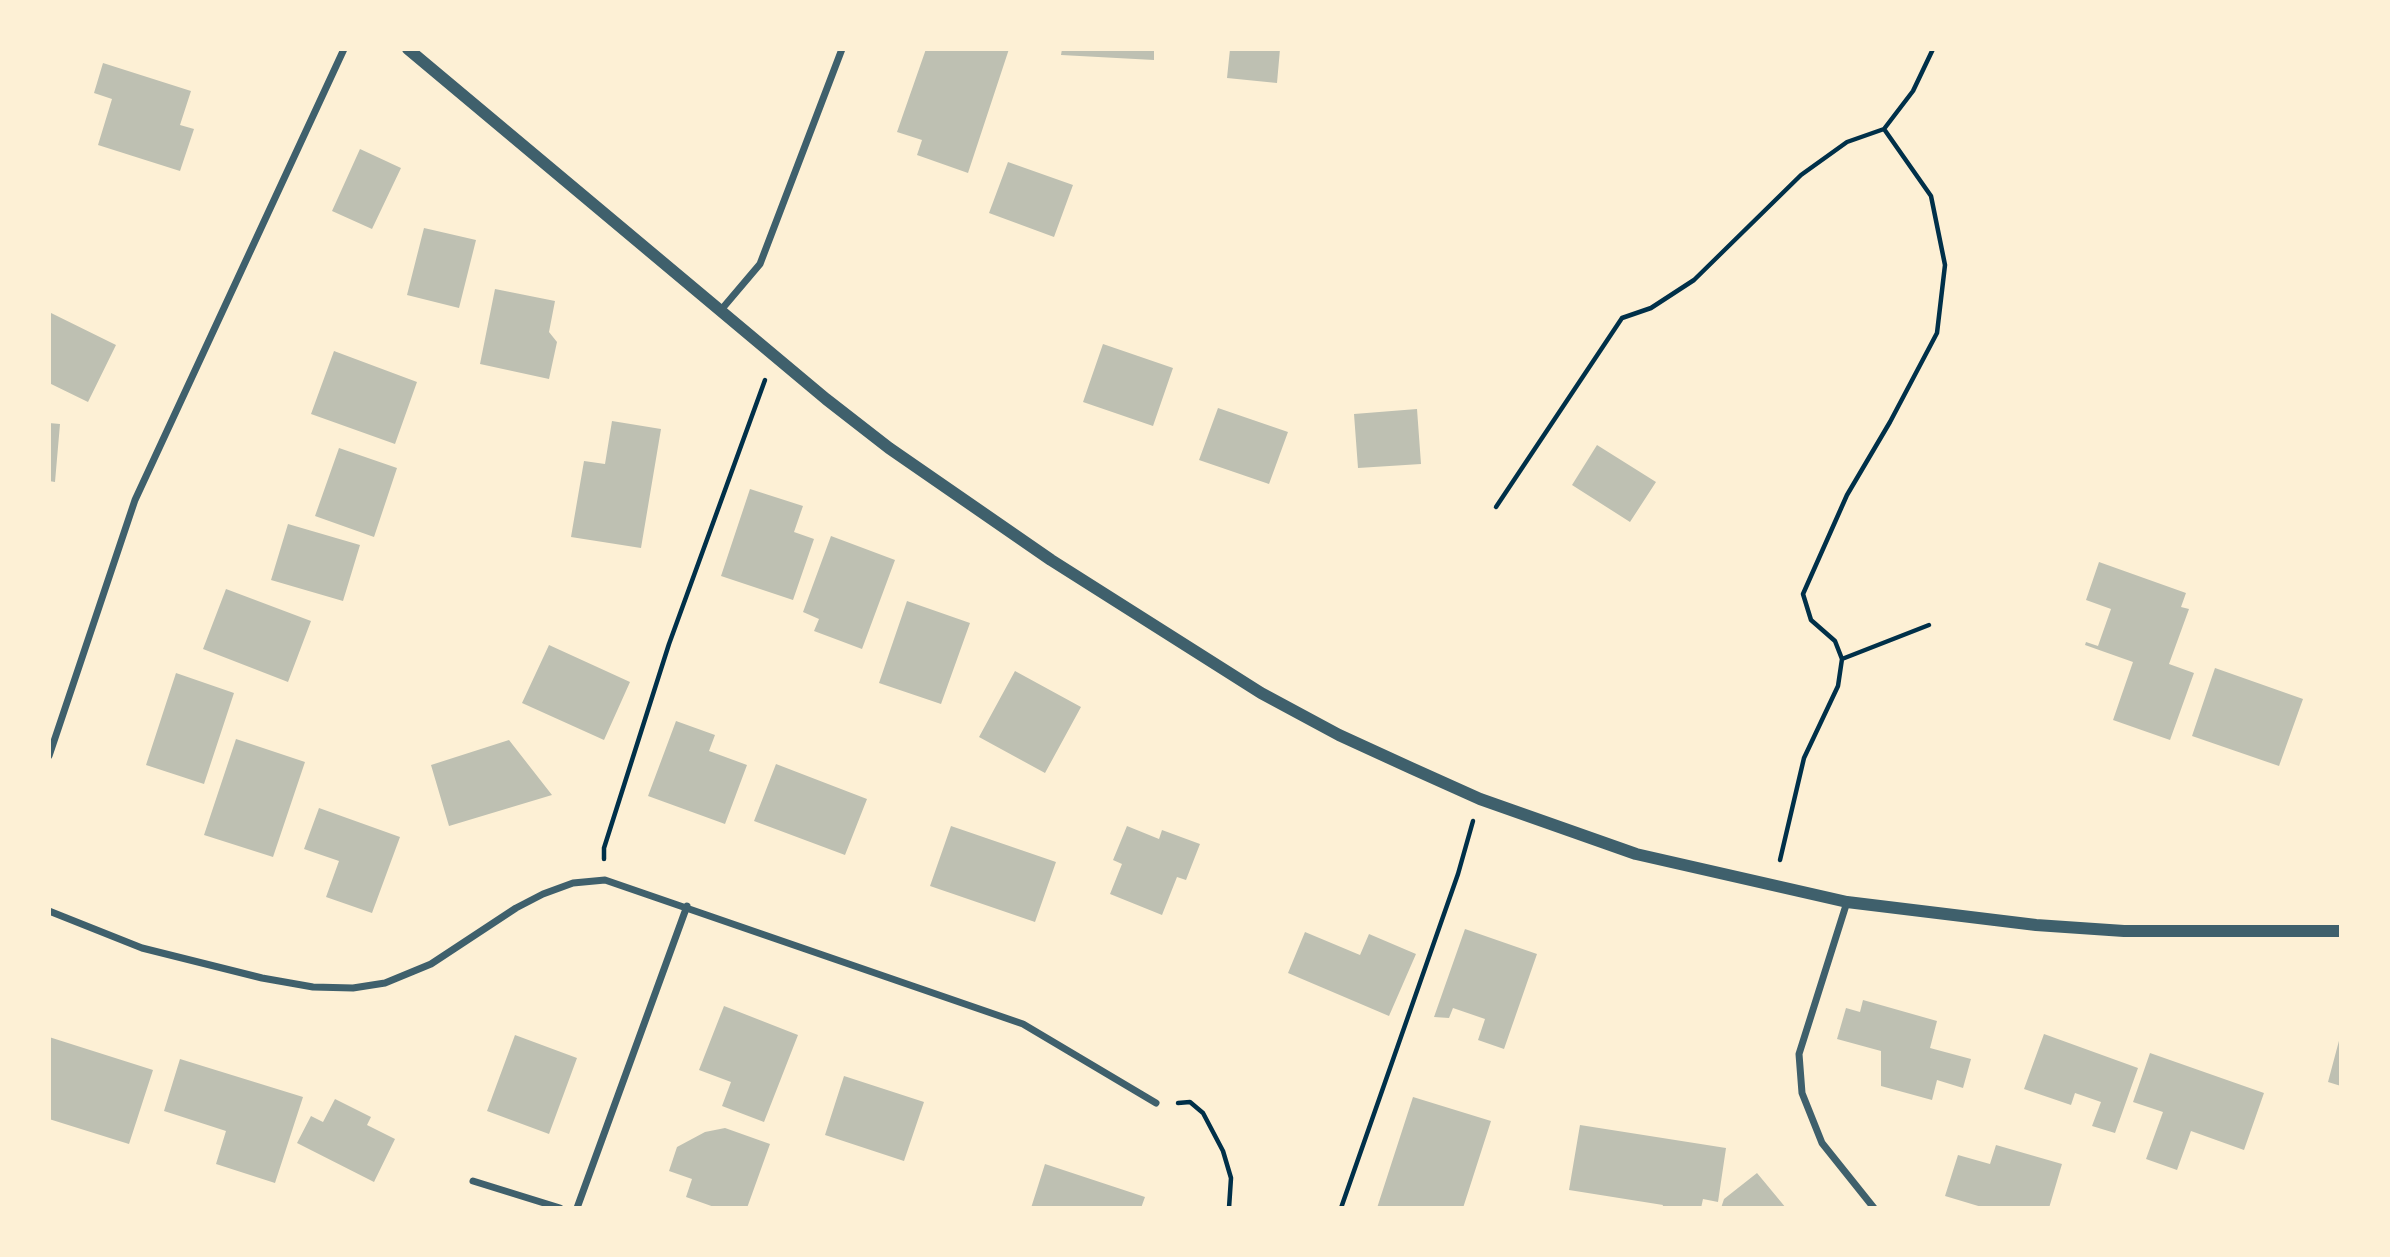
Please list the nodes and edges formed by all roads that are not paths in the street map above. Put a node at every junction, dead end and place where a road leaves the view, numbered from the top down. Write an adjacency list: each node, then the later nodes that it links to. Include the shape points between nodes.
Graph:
1 (344, 49): 5 (street, via 135,500)
2 (408, 49): 4 (street)
3 (842, 49): 4 (street, via 760,264)
4 (721, 310): 6 (street, via 889,447 1051,561 1261,693 1339,735 1480,799 1636,854)
5 (49, 757)
6 (1847, 902): 9 (street, via 2124,931); 14 (street, via 1799,1054 1802,1093 1822,1143)
7 (687, 906): 8 (street, via 605,880 573,883 516,908 431,964 385,983 353,988 262,978 142,948); 10 (street, via 1023,1024); 13 (street)
8 (49, 911)
9 (2341, 931)
10 (1156, 1103)
11 (473, 1181): 12 (street)
12 (560, 1208)
13 (577, 1208)
14 (1874, 1208)

